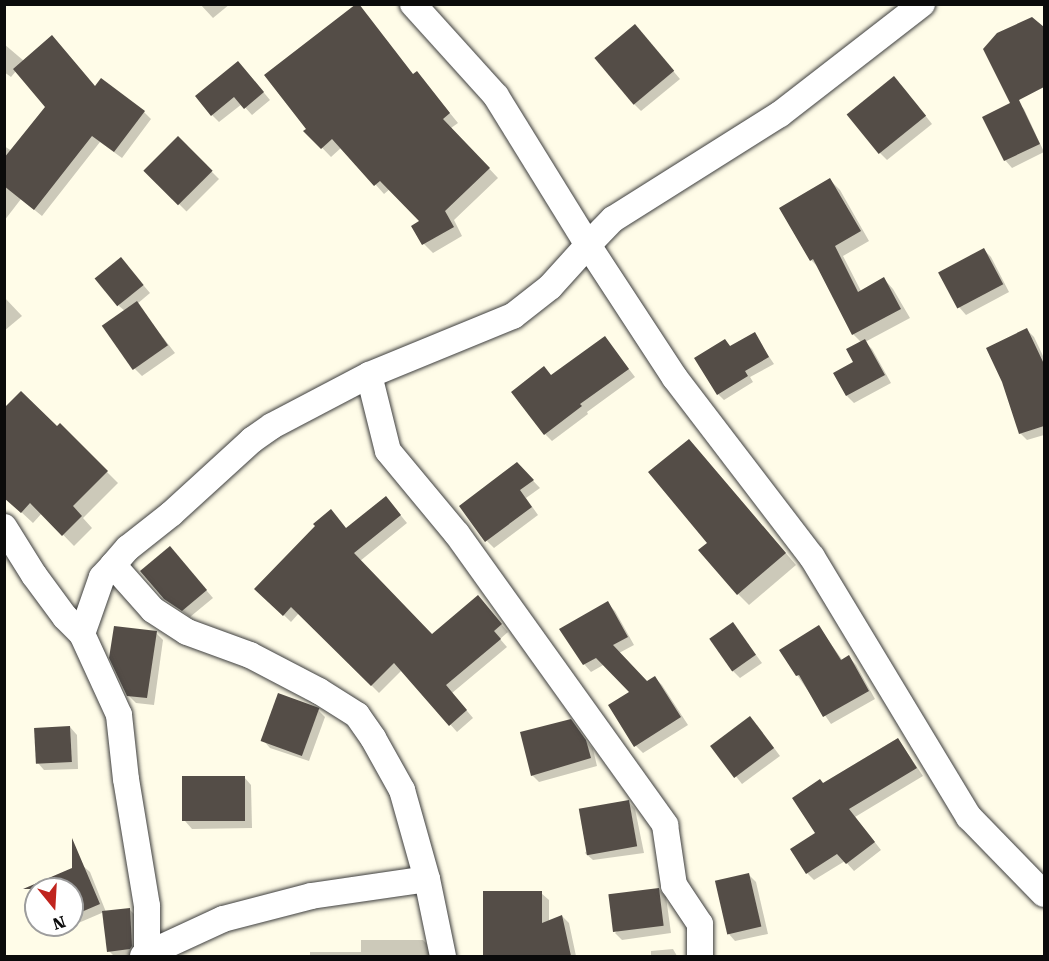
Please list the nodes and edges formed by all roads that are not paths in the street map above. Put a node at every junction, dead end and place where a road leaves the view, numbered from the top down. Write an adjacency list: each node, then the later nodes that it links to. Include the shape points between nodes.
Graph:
1 (413, 4): 3 (street, via 496,96)
2 (922, 4): 3 (street, via 780,114 613,219)
3 (588, 245): 4 (street, via 550,287 513,316); 9 (street, via 675,378 812,557 969,817)
4 (369, 375): 6 (street, via 252,440); 12 (street, via 388,451 457,534 665,825 674,885 700,924)
5 (4, 527): 7 (street, via 34,575)
6 (113, 565): 7 (street, via 102,577); 8 (street, via 153,610 188,632 250,655 357,715 402,790)
7 (82, 634): 10 (street, via 119,715 147,906)
8 (427, 879): 10 (street, via 311,896 223,919); 11 (street)
9 (1044, 894)
10 (146, 956)
11 (443, 957)
12 (700, 957)

